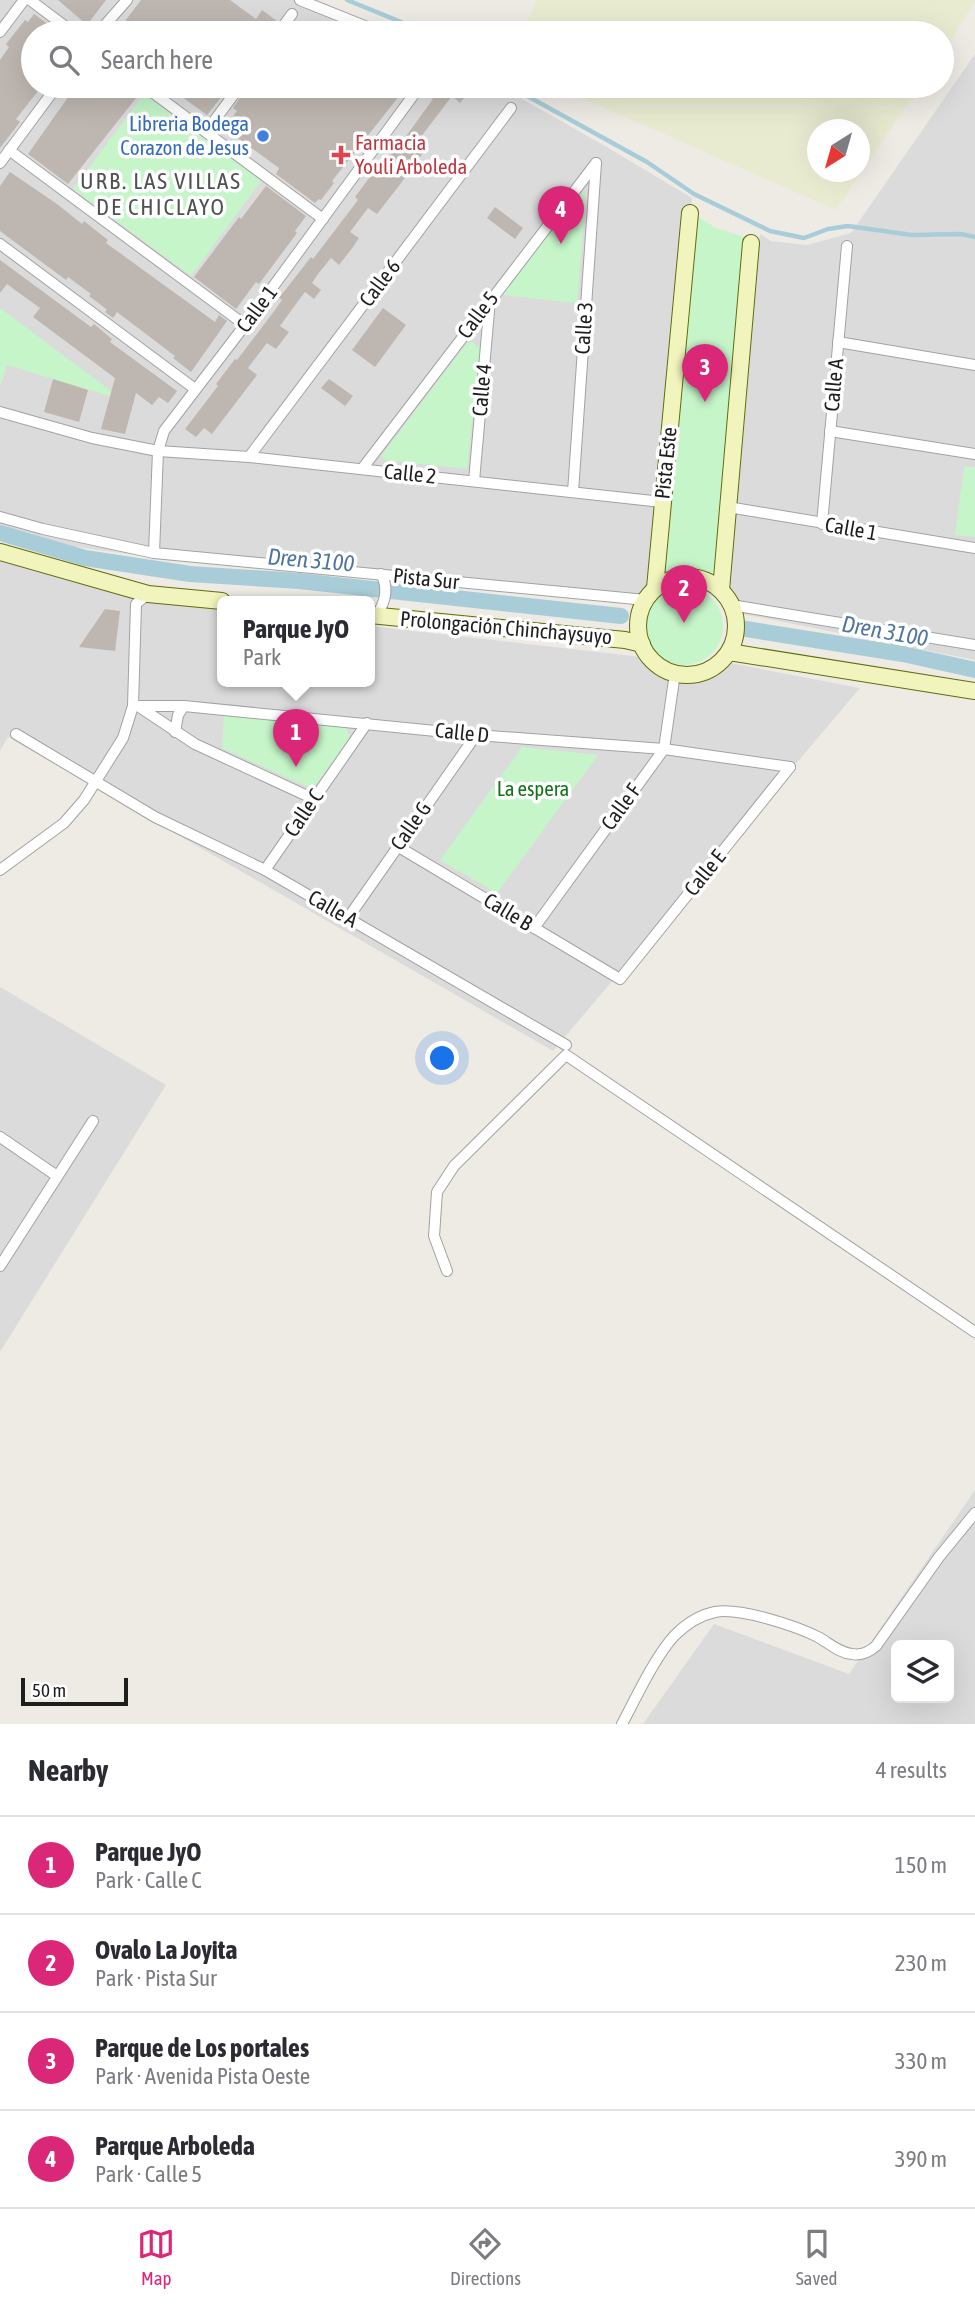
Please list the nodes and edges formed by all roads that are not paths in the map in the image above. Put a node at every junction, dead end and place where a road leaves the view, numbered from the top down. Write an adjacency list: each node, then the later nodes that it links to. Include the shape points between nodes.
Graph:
1 (24, 0): 10 (street)
2 (30, 0): 6 (street)
3 (127, 0): 7 (street)
4 (300, 0): 9 (street)
5 (292, 14): 8 (street)
6 (58, 21)
7 (109, 21)
8 (287, 21)
9 (352, 21)
10 (0, 32)
11 (48, 98): 17 (street)
12 (160, 98): 16 (street)
13 (231, 98): 16 (street)
14 (411, 98): 21 (street, Calle 1)
15 (511, 108): 34 (street, Calle 6)
16 (206, 132): 21 (street)
17 (9, 150): 18 (street); 26 (street)
18 (0, 163)
19 (596, 163): 25 (street, Calle 5); 37 (street, Calle 3)
20 (690, 212): 38 (street, Pista Este)
21 (323, 219): 26 (street, Calle 1)
22 (751, 243): 39 (street)
23 (0, 244): 29 (street)
24 (847, 246): 27 (street, Calle A)
25 (490, 300): 35 (street, Calle 5); 36 (street, Calle 4)
26 (245, 325): 29 (street, Calle 1)
27 (838, 342): 28 (street); 31 (street, Calle A)
28 (975, 365)
29 (195, 389): 32 (street, Calle 1, via 164,431)
30 (0, 412): 32 (street, Calle 2)
31 (830, 431): 33 (street); 41 (street, Calle A)
32 (158, 451): 34 (street, Calle 2); 44 (street, Calle 1)
33 (975, 454)
34 (249, 457): 35 (street, Calle 2)
35 (362, 469): 36 (street, Calle 2)
36 (474, 481): 37 (street, Calle 2)
37 (573, 492): 38 (street, Calle 2)
38 (662, 502): 48 (street, Pista Este)
39 (728, 507): 41 (street, Calle 1); 46 (street)
40 (0, 517): 44 (street, Pista Sur)
41 (822, 524): 42 (street, Calle 1)
42 (975, 548)
43 (0, 552): 47 (street)
44 (153, 553): 45 (street, Pista Sur)
45 (382, 578): 48 (street, Pista Sur); 51 (street, via 386,590)
46 (721, 590): 48 (street, via 709,582 681,577); 50 (street)
47 (148, 594): 49 (street); 57 (street, via 136,604)
48 (651, 594): 52 (street, via 640,614)
49 (217, 601)
50 (731, 605): 53 (street); 54 (street, via 735,629)
51 (376, 613): 52 (street, Prolongación Chinchaysuyo)
52 (642, 644): 55 (street, via 661,667)
53 (975, 645)
54 (729, 652): 55 (street, via 705,671); 56 (street)
55 (675, 673): 63 (street, Calle F)
56 (975, 691)
57 (135, 706): 58 (street, Calle D); 60 (street); 65 (street, via 123,738)
58 (184, 706): 59 (street, Calle D); 60 (street)
59 (367, 723): 62 (street, Calle D); 66 (street, Calle C)
60 (175, 732): 66 (street)
61 (16, 734): 65 (street, Calle A)
62 (476, 735): 63 (street, Calle D); 67 (street, Calle G)
63 (664, 749): 64 (street, Calle D); 71 (street, Calle F)
64 (790, 767): 72 (street, Calle E)
65 (96, 780): 68 (street, via 64,823); 69 (street, Calle A, via 155,817)
66 (313, 799): 69 (street, Calle C)
67 (397, 846): 70 (street, Calle G); 71 (street, Calle B)
68 (0, 870)
69 (265, 870): 70 (street, Calle A)
70 (348, 918): 73 (street, Calle A)
71 (534, 928): 72 (street, Calle B)
72 (620, 979)
73 (566, 1045)
74 (93, 1121): 76 (street)
75 (0, 1137): 76 (street)
76 (57, 1175): 77 (street)
77 (0, 1266)
78 (447, 1271): 79 (street, via 434,1236 437,1192 454,1166 566,1055)
79 (975, 1332)
80 (975, 1513): 81 (street, via 870,1651 849,1654 800,1629 765,1618 727,1611 709,1613 667,1645)
81 (622, 1724)

